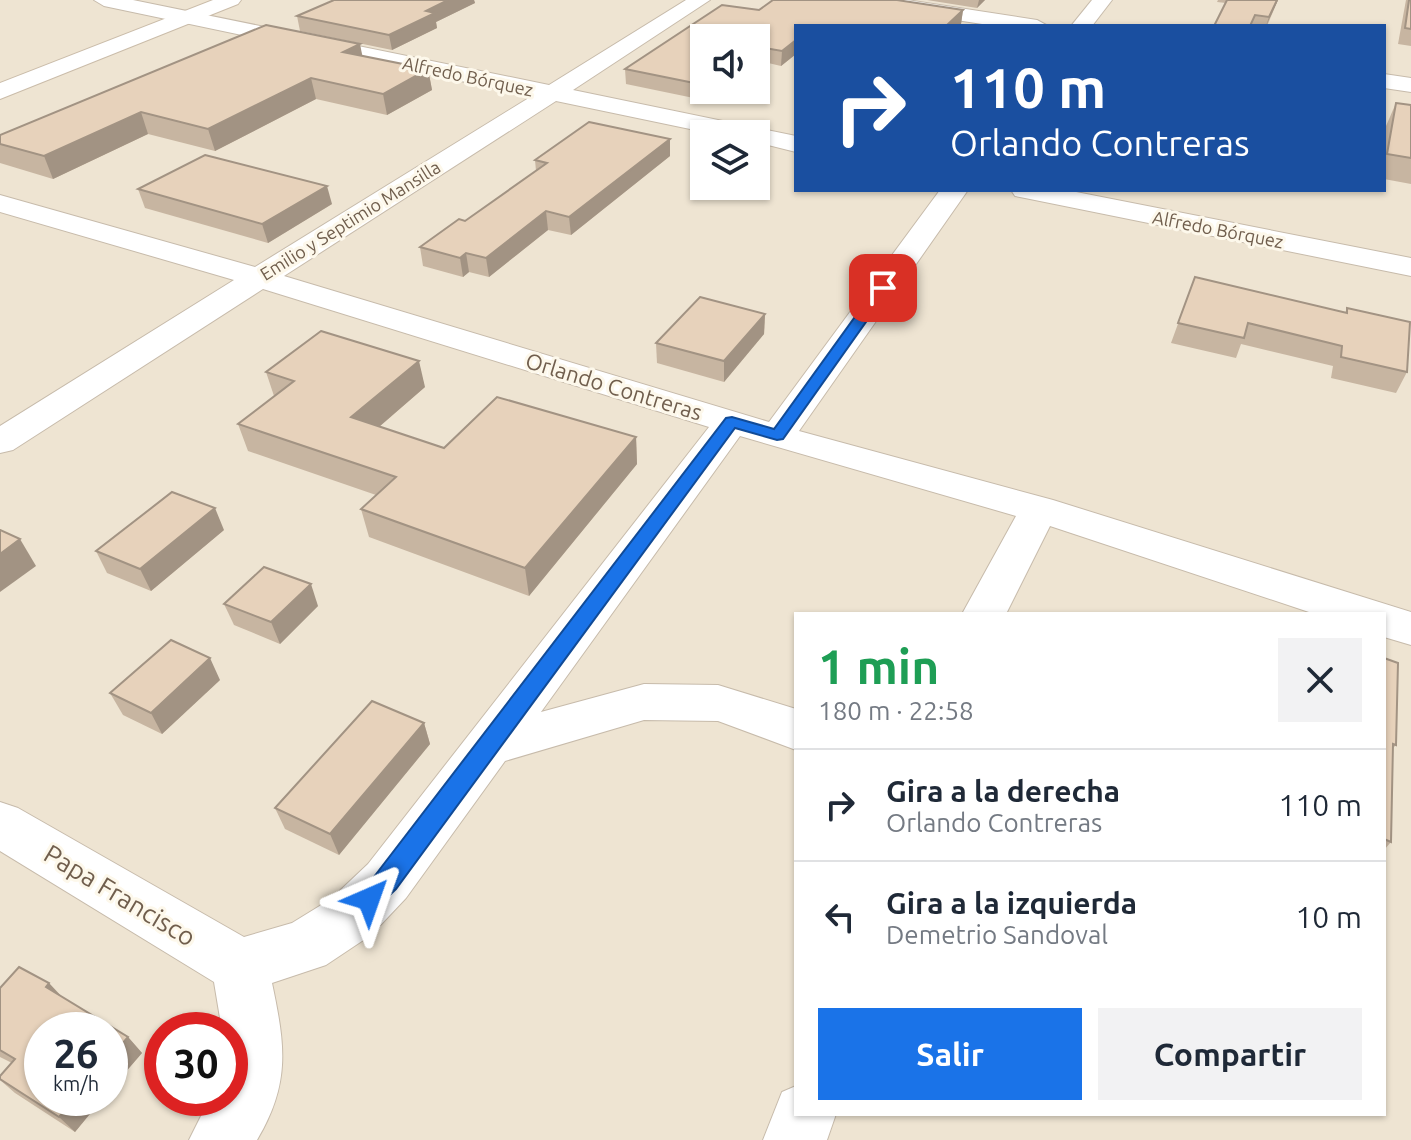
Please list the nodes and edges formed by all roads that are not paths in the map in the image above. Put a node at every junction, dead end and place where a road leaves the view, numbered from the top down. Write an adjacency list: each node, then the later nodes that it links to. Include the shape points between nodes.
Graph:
1 (104, 0): 6 (street, Alfredo Bórquez)
2 (231, 0): 6 (main road)
3 (700, 0): 12 (street, Emilio y Septimio Mansilla)
4 (866, 0): 7 (main road)
5 (1102, 0): 8 (street)
6 (187, 18): 11 (main road); 12 (street, Alfredo Bórquez)
7 (1024, 24)
8 (1083, 24)
9 (1386, 81): 10 (main road)
10 (1411, 85)
11 (0, 92)
12 (549, 94): 13 (street, Alfredo Bórquez); 20 (street, Emilio y Septimio Mansilla)
13 (690, 122)
14 (770, 138): 15 (street)
15 (794, 144)
16 (952, 192): 21 (street)
17 (1035, 192): 19 (street, Alfredo Bórquez)
18 (0, 203): 20 (street, Orlando Contreras)
19 (1411, 267)
20 (259, 278): 21 (street, Orlando Contreras); 22 (street, Emilio y Septimio Mansilla)
21 (754, 429): 23 (street, Orlando Contreras); 31 (street)
22 (0, 442)
23 (1039, 509): 24 (street); 25 (street, Orlando Contreras)
24 (985, 612)
25 (1358, 612)
26 (1386, 621): 27 (street)
27 (1411, 629)
28 (794, 696): 29 (street)
29 (731, 706): 30 (street); 31 (street, via 644,702)
30 (794, 730)
31 (490, 746): 33 (street, via 387,881 351,917 306,946)
32 (0, 824): 33 (street, Papa Francisco)
33 (240, 966): 35 (street, via 254,1040 246,1099)
34 (803, 1116): 36 (street)
35 (221, 1140)
36 (795, 1140)

